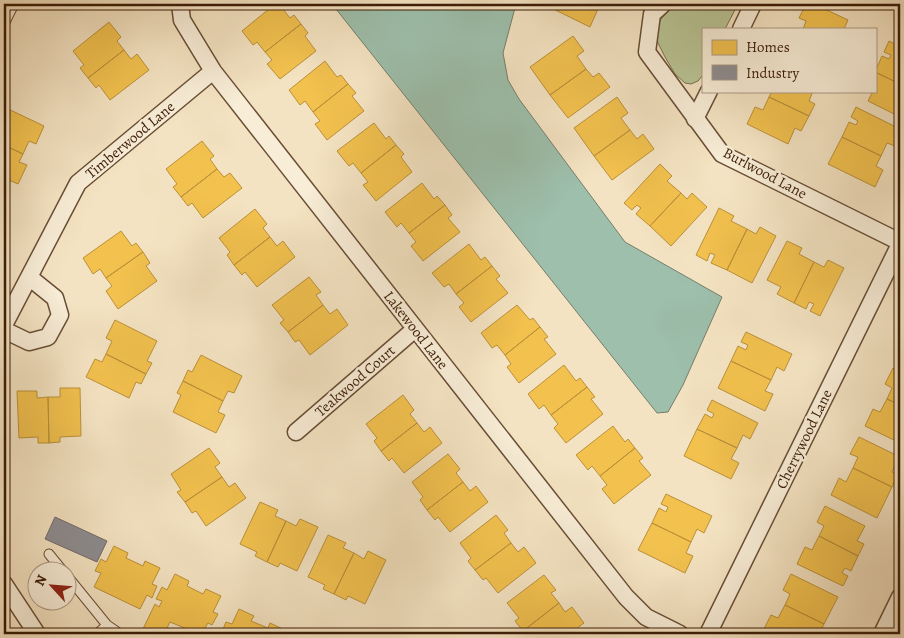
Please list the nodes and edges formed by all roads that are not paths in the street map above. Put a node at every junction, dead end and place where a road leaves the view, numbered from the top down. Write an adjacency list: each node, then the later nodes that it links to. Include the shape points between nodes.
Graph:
1 (14, 4): 5 (lane)
2 (180, 4): 7 (street, Lakewood Lane, via 182,20)
3 (753, 4): 6 (street)
4 (657, 9): 9 (street, Burlwood Lane, via 647,52)
5 (4, 24)
6 (741, 28)
7 (213, 71): 11 (street, Timberwood Lane, via 78,183); 13 (street, Lakewood Lane)
8 (708, 92): 9 (street)
9 (695, 119): 10 (street, Burlwood Lane, via 722,154)
10 (900, 243): 26 (street, Cherrywood Lane)
11 (29, 277): 12 (street, Timberwood Lane); 14 (street, via 55,298 60,315 48,337 29,342)
12 (4, 325)
13 (415, 329): 15 (street, Teakwood Court); 25 (street, Lakewood Lane, via 626,597 646,617)
14 (4, 330)
15 (296, 432)
16 (49, 554): 17 (lane)
17 (54, 560)
18 (4, 584): 22 (street)
19 (78, 589): 21 (lane)
20 (900, 596): 27 (street)
21 (108, 624): 23 (lane); 24 (lane)
22 (37, 634)
23 (97, 634)
24 (120, 634)
25 (680, 634)
26 (708, 634)
27 (882, 634)

